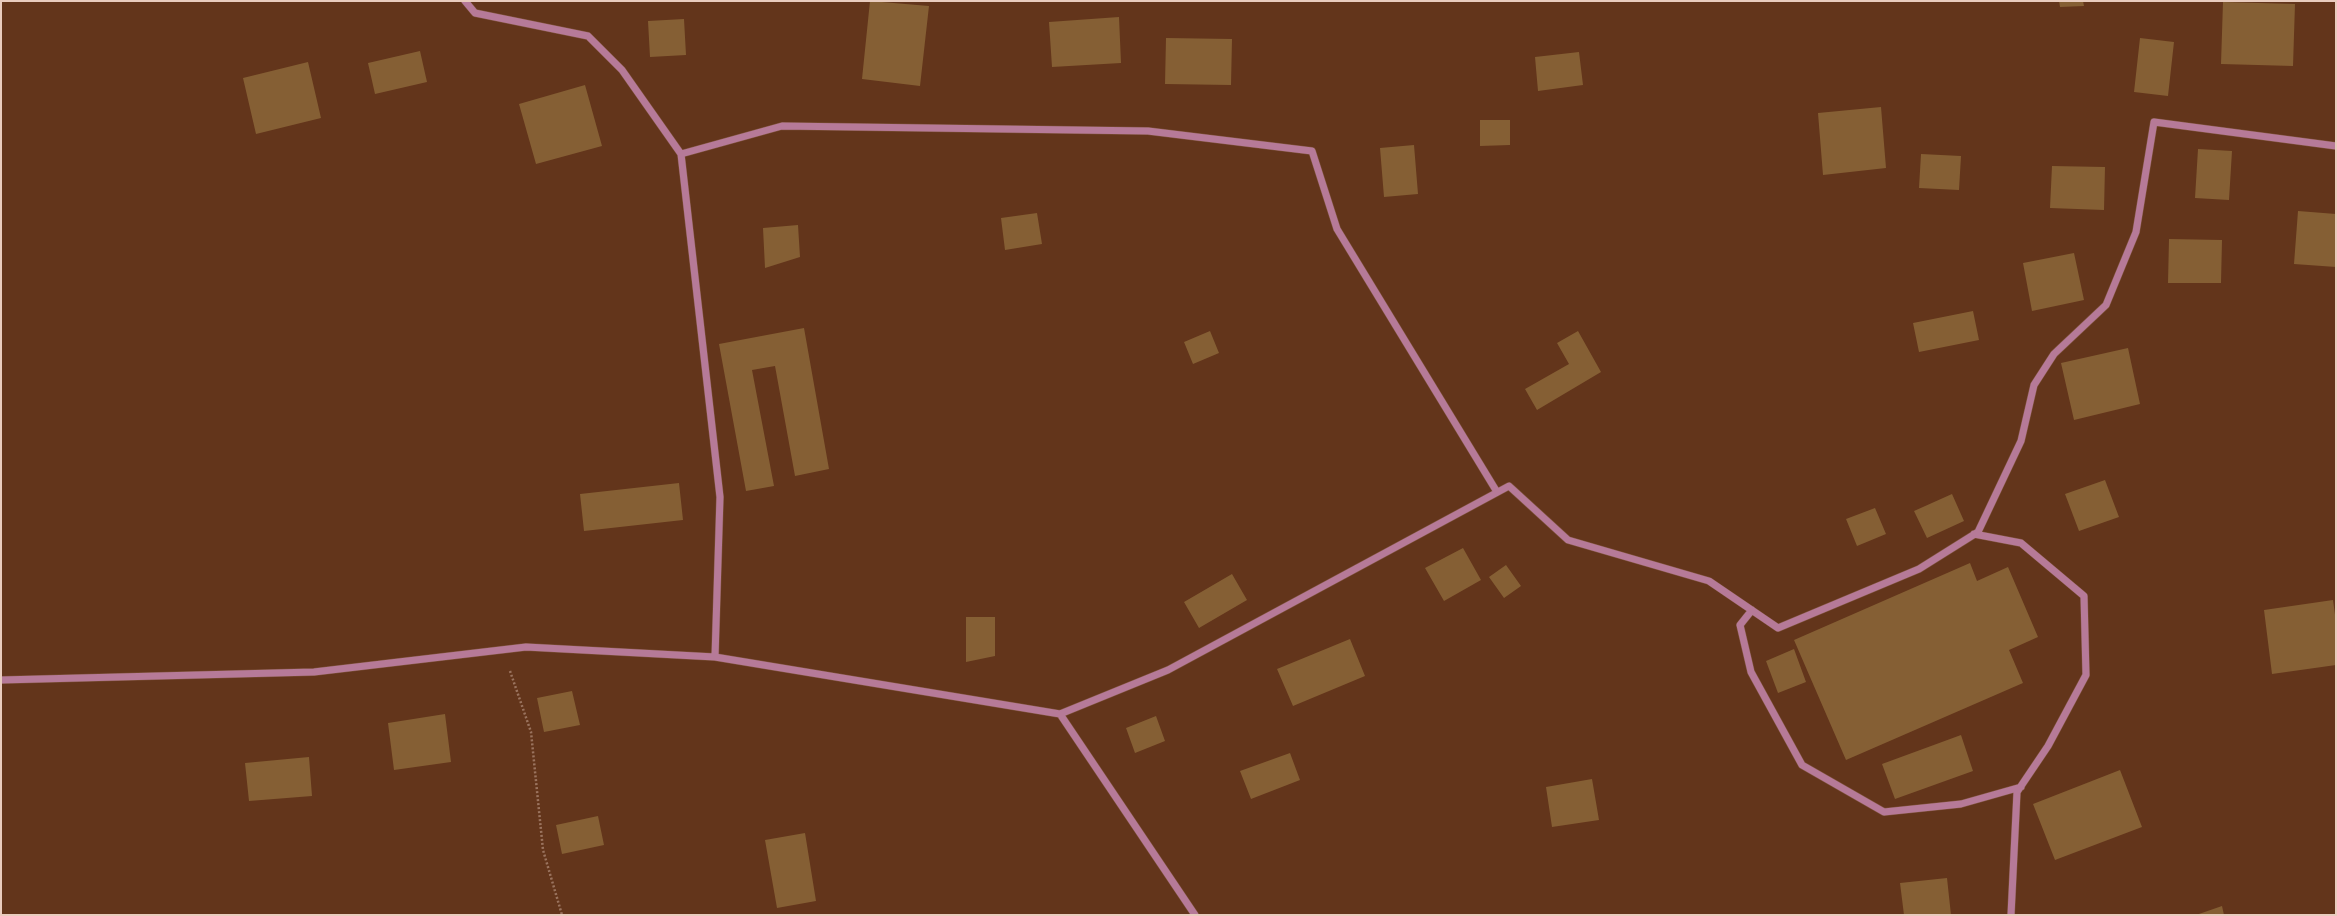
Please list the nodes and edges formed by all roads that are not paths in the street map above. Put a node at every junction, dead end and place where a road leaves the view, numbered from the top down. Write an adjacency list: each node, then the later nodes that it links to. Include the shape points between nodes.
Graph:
1 (465, 1): 3 (street, via 475,13 588,36 622,70)
2 (2336, 146): 5 (street, via 2154,122 2136,232 2106,305 2054,354 2034,385 2021,442 1978,532)
3 (681, 154): 4 (street, via 782,126 1148,131 1312,151 1337,229); 7 (street, via 720,497)
4 (1497, 492): 6 (street, via 1509,486 1568,540 1709,582); 9 (street, via 1168,670)
5 (1974, 534): 6 (street, via 1919,569 1778,628); 10 (street, via 2021,543 2084,596 2086,675 2048,746)
6 (1752, 610): 10 (street, via 1740,625 1751,672 1802,765 1884,812 1961,804)
7 (715, 657): 8 (street, via 526,647 314,672); 9 (street)
8 (1, 680)
9 (1060, 714): 11 (street)
10 (2021, 787): 12 (street, via 2017,792)
11 (1195, 915)
12 (2010, 915)

